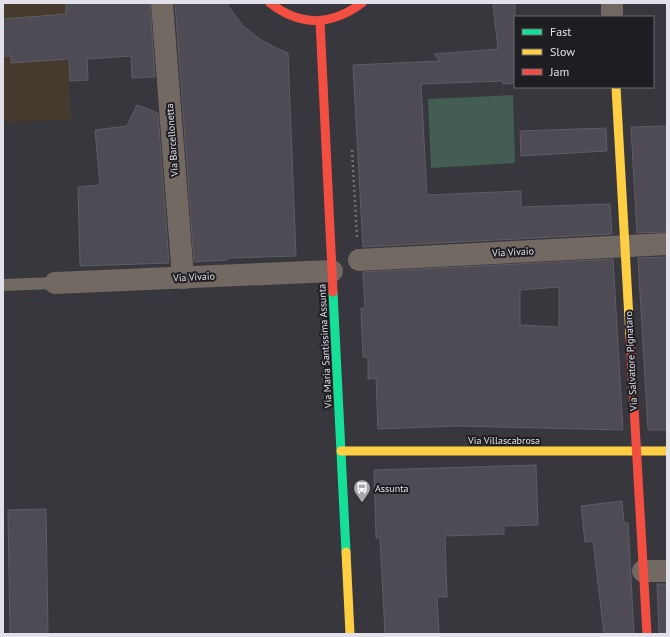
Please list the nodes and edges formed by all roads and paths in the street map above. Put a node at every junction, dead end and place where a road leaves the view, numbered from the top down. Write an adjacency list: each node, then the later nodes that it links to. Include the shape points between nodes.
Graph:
1 (162, 3): 13 (street, Via Barcellonetta)
2 (270, 3): 6 (street, via 293,17)
3 (362, 3): 6 (street, via 343,16)
4 (612, 3): 5 (street)
5 (612, 16)
6 (320, 21): 12 (street, Via Maria Santissima Assunta)
7 (616, 88): 10 (street, Via Salvatore Pignataro)
8 (351, 144): 11 (path)
9 (667, 244): 10 (street, Via Vivaio)
10 (625, 245): 11 (street, Via Vivaio); 17 (street, Via Salvatore Pignataro)
11 (359, 260)
12 (332, 271): 13 (street, Via Vivaio); 16 (street, Via Maria Santissima Assunta)
13 (183, 278): 14 (street, Via Vivaio)
14 (55, 283): 15 (lane)
15 (3, 285)
16 (341, 451): 17 (street, Via Villascabrosa); 21 (street, Via Maria Santissima Assunta)
17 (636, 451): 18 (street, Via Villascabrosa); 19 (street, Via Salvatore Pignataro)
18 (667, 451)
19 (643, 571): 20 (street); 22 (street, Via Salvatore Pignataro)
20 (667, 571)
21 (350, 634)
22 (647, 634)

